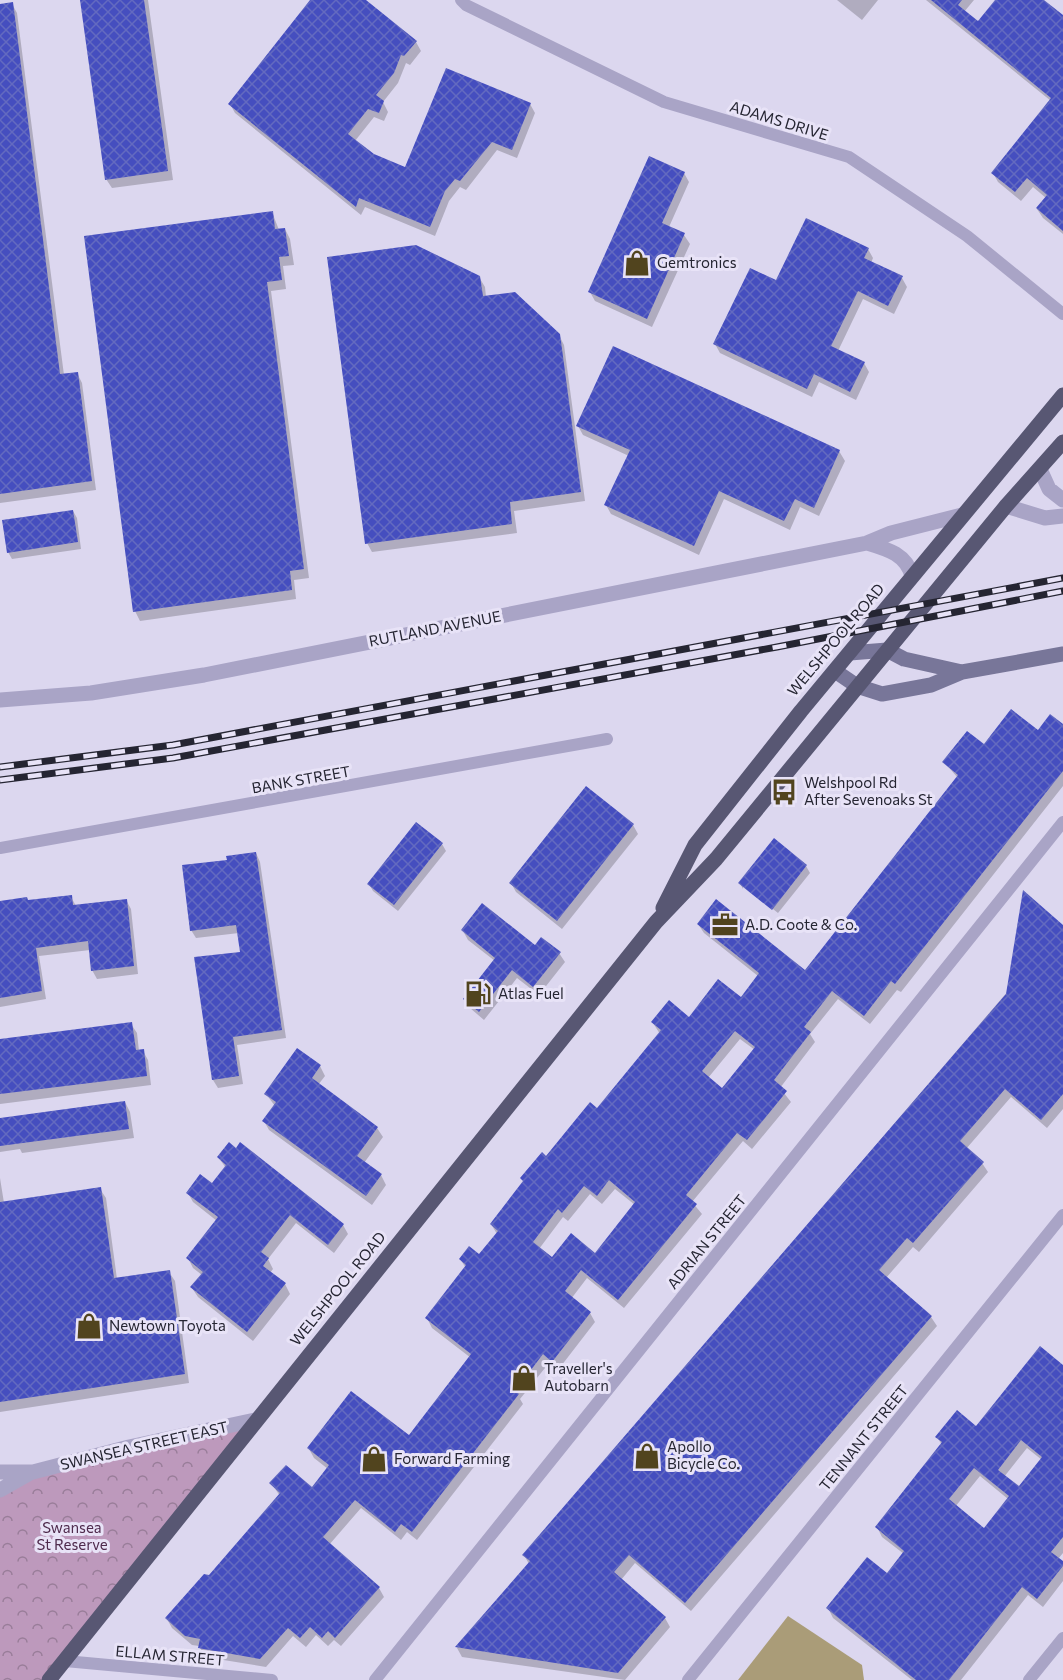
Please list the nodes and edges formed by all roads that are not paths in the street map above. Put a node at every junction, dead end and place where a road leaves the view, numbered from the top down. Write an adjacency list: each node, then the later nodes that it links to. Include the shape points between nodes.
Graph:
1 (461, 0): 2 (street, ADAMS DRIVE, via 664,102 849,157 967,236)
2 (1063, 314)
3 (1063, 395): 8 (main road, WELSHPOOL ROAD)
4 (1063, 442): 5 (main road, WELSHPOOL ROAD)
5 (1040, 469): 6 (street, via 1049,489); 7 (main road, WELSHPOOL ROAD)
6 (1063, 500)
7 (1006, 506): 9 (street, via 1045,518); 12 (main road, WELSHPOOL ROAD)
8 (962, 515): 10 (street, RUTLAND AVENUE); 11 (main road, WELSHPOOL ROAD)
9 (1063, 516)
10 (867, 543): 11 (street, via 898,554 910,567); 18 (street, RUTLAND AVENUE, via 204,675 91,693)
11 (912, 576): 13 (main road, WELSHPOOL ROAD)
12 (887, 650): 13 (main road); 16 (main road, via 904,659); 17 (main road, WELSHPOOL ROAD)
13 (849, 653): 15 (main road, WELSHPOOL ROAD)
14 (1063, 654): 16 (main road)
15 (835, 671): 17 (main road); 22 (main road, WELSHPOOL ROAD, via 695,846)
16 (962, 672): 17 (main road, via 931,685 882,694)
17 (857, 686): 22 (main road, WELSHPOOL ROAD, via 716,859)
18 (0, 700)
19 (606, 739): 21 (street, BANK STREET)
20 (1063, 822): 32 (street, ADRIAN STREET)
21 (0, 848)
22 (656, 922): 24 (main road, WELSHPOOL ROAD)
23 (1063, 1215): 33 (street, TENNANT STREET)
24 (255, 1420): 26 (street, SWANSEA STREET EAST); 29 (main road, WELSHPOOL ROAD)
25 (0, 1472): 26 (street, SWANSEA STREET EAST)
26 (33, 1472): 27 (street, SWANSEA STREET EAST)
27 (0, 1490)
28 (1063, 1638): 34 (street)
29 (65, 1661): 30 (main road, WELSHPOOL ROAD); 31 (street, ELLAM STREET)
30 (49, 1680)
31 (272, 1680)
32 (375, 1680)
33 (688, 1680)
34 (1029, 1680)

